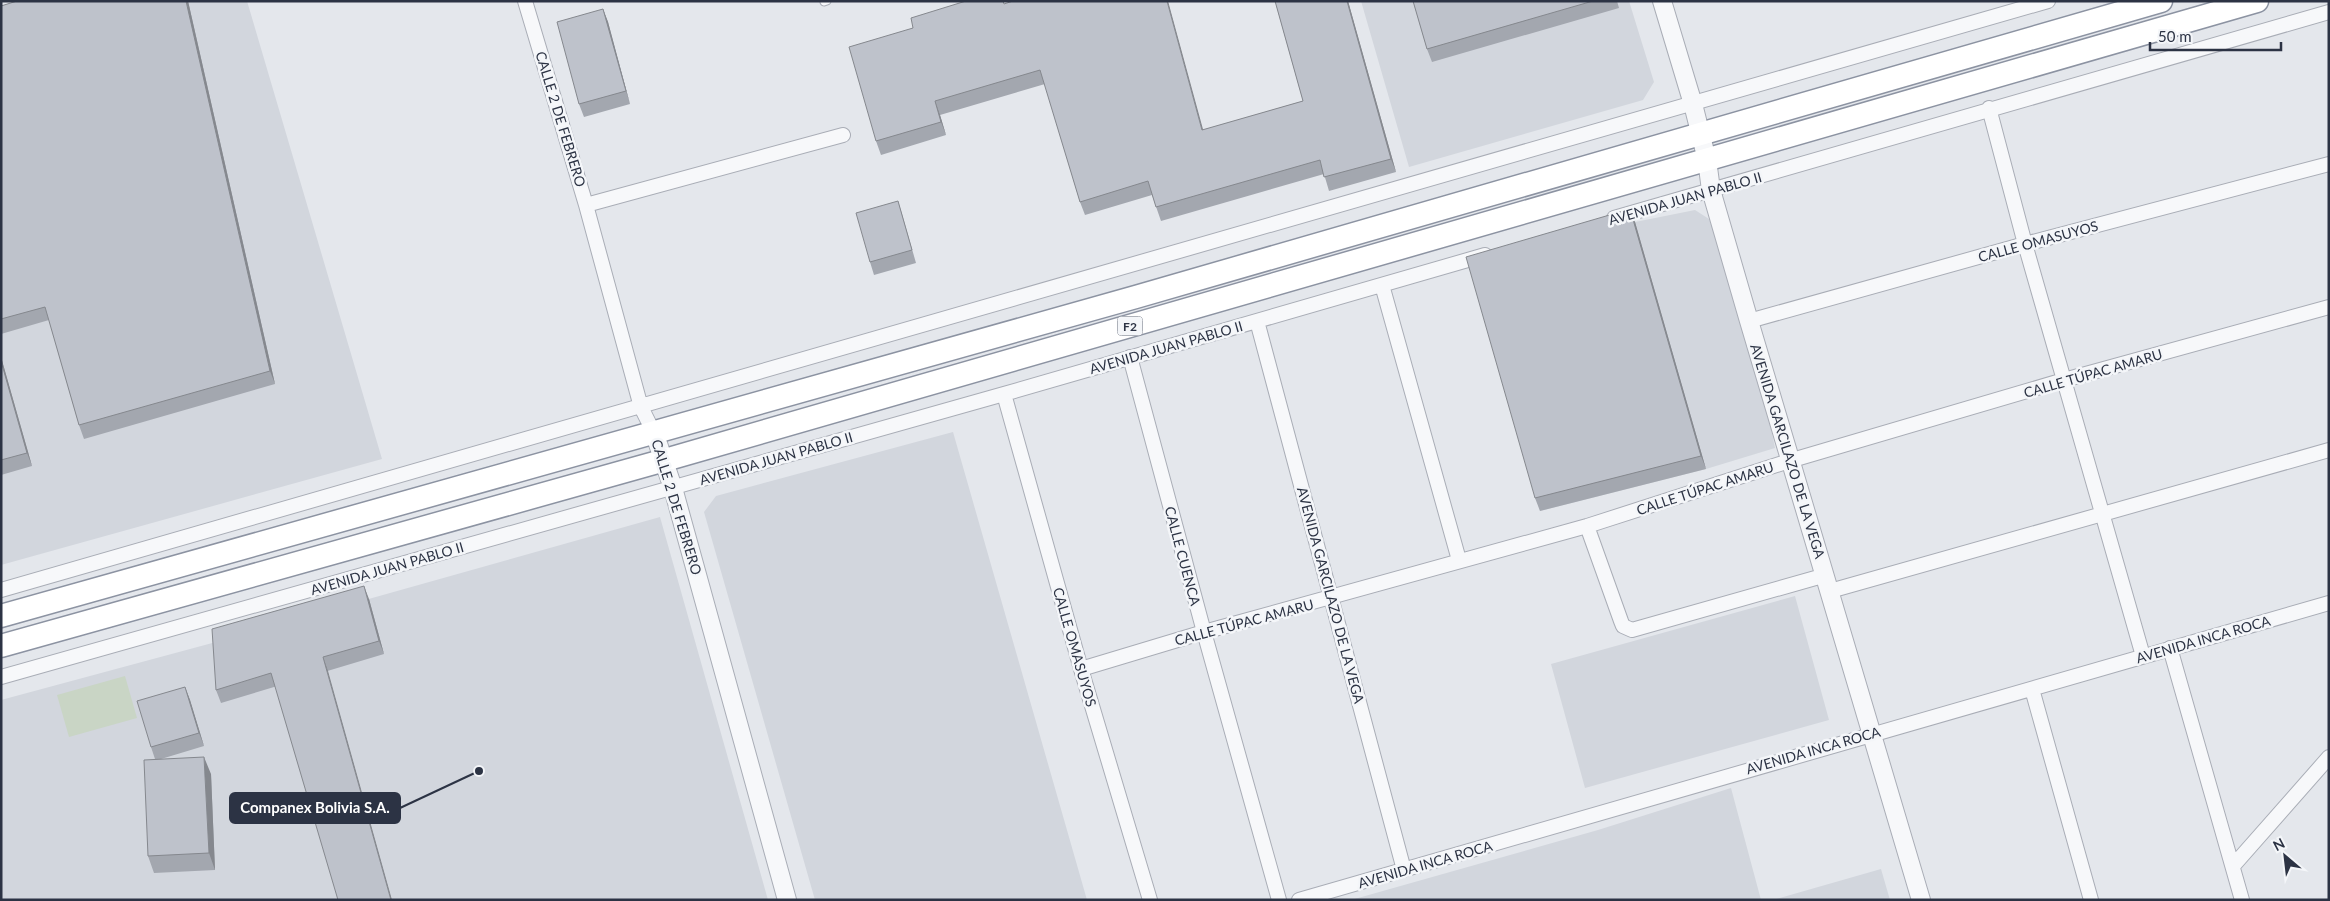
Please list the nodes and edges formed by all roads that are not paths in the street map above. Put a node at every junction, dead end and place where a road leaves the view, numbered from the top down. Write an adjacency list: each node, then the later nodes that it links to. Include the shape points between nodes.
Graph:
1 (525, 1): 14 (street, CALLE 2 DE FEBRERO)
2 (1662, 1): 7 (street, AVENIDA GARCILAZO DE LA VEGA)
3 (2048, 1): 7 (street)
4 (2161, 1): 10 (highway, F2)
5 (2257, 1): 11 (highway, AVENIDA JUAN PABLO II / F2)
6 (2329, 12): 8 (street, AVENIDA JUAN PABLO II)
7 (1693, 104): 10 (street, AVENIDA GARCILAZO DE LA VEGA); 25 (street)
8 (1989, 108): 13 (street, AVENIDA JUAN PABLO II); 16 (street)
9 (843, 135): 14 (street)
10 (1701, 136): 11 (street, AVENIDA GARCILAZO DE LA VEGA); 26 (highway, F2)
11 (1708, 160): 13 (street, AVENIDA GARCILAZO DE LA VEGA); 28 (highway, AVENIDA JUAN PABLO II / F2)
12 (2329, 164): 16 (street, CALLE OMASUYOS)
13 (1711, 190): 15 (street, AVENIDA JUAN PABLO II); 21 (street, AVENIDA GARCILAZO DE LA VEGA)
14 (586, 205): 25 (street, CALLE 2 DE FEBRERO)
15 (1598, 222)
16 (2025, 244): 21 (street, CALLE OMASUYOS); 23 (street)
17 (1495, 252): 18 (street, AVENIDA JUAN PABLO II)
18 (1382, 284): 20 (street, AVENIDA JUAN PABLO II); 33 (street)
19 (2329, 308): 23 (street, CALLE TÚPAC AMARU)
20 (1257, 321): 22 (street, AVENIDA JUAN PABLO II); 36 (street, AVENIDA GARCILAZO DE LA VEGA)
21 (1748, 321): 29 (street, AVENIDA GARCILAZO DE LA VEGA)
22 (1130, 357): 24 (street, AVENIDA JUAN PABLO II); 39 (street, CALLE CUENCA)
23 (2064, 380): 29 (street, CALLE TÚPAC AMARU); 31 (street)
24 (1004, 394): 30 (street, AVENIDA JUAN PABLO II); 43 (street, CALLE OMASUYOS)
25 (641, 407): 26 (street, CALLE 2 DE FEBRERO); 35 (street)
26 (656, 435): 28 (street, CALLE 2 DE FEBRERO); 38 (highway, F2)
27 (2329, 450): 31 (street)
28 (665, 460): 30 (street, CALLE 2 DE FEBRERO); 40 (highway, AVENIDA JUAN PABLO II / F2)
29 (1789, 461): 32 (street, CALLE TÚPAC AMARU); 34 (street, AVENIDA GARCILAZO DE LA VEGA)
30 (673, 488): 44 (street, AVENIDA JUAN PABLO II); 50 (street, CALLE 2 DE FEBRERO)
31 (2103, 513): 34 (street); 42 (street)
32 (1586, 526): 33 (street, CALLE TÚPAC AMARU); 34 (street, via 1621,621 1632,630)
33 (1459, 560): 36 (street, CALLE TÚPAC AMARU)
34 (1828, 583): 46 (street, AVENIDA GARCILAZO DE LA VEGA)
35 (1, 590)
36 (1331, 598): 39 (street, CALLE TÚPAC AMARU); 49 (street, AVENIDA GARCILAZO DE LA VEGA)
37 (2329, 603): 41 (street, AVENIDA INCA ROCA)
38 (1, 616)
39 (1204, 632): 43 (street, CALLE TÚPAC AMARU); 52 (street, CALLE CUENCA)
40 (1, 646)
41 (2170, 648): 42 (street, AVENIDA INCA ROCA); 48 (street)
42 (2143, 656): 45 (street, AVENIDA INCA ROCA)
43 (1081, 669): 51 (street, CALLE OMASUYOS)
44 (1, 677)
45 (2032, 689): 46 (street, AVENIDA INCA ROCA); 55 (street)
46 (1871, 733): 49 (street, AVENIDA INCA ROCA); 54 (street, AVENIDA GARCILAZO DE LA VEGA)
47 (2329, 757): 48 (street)
48 (2233, 866): 56 (street)
49 (1404, 870): 53 (street, AVENIDA INCA ROCA)
50 (787, 900)
51 (1150, 900)
52 (1279, 900)
53 (1299, 900)
54 (1921, 900)
55 (2091, 900)
56 (2242, 900)

